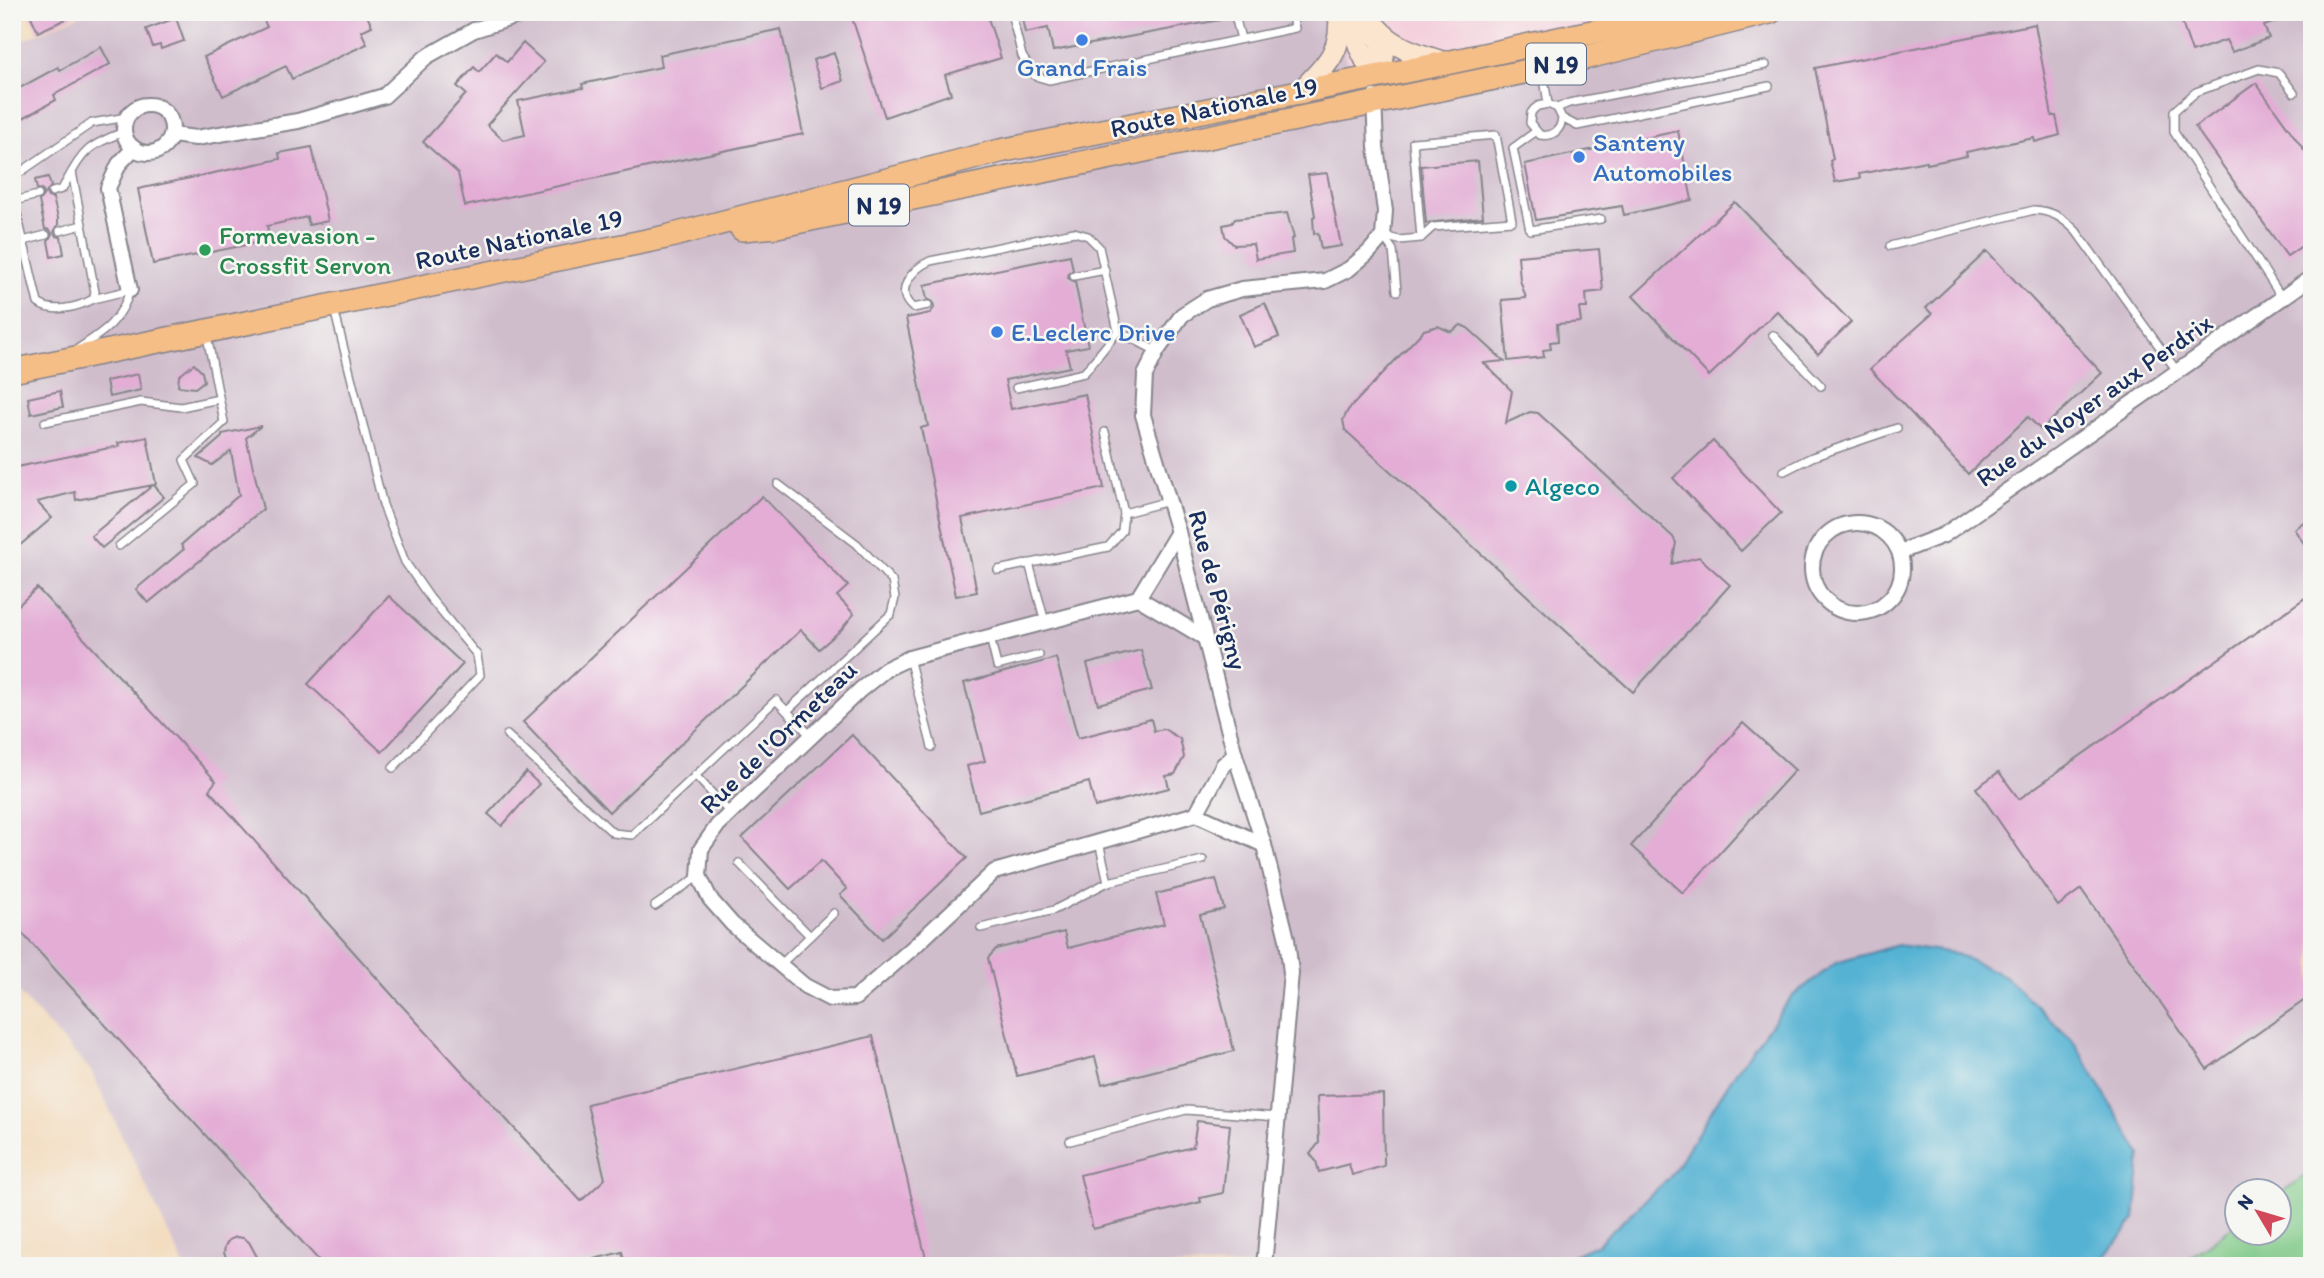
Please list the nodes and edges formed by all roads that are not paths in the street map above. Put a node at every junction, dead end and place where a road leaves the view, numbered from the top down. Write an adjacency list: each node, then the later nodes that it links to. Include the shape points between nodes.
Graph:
1 (530, 12): 23 (street, via 474,30 426,57 384,96 298,121 196,138)
2 (1011, 12): 9 (lane, via 1022,56 1035,76 1049,80)
3 (1234, 12): 9 (lane)
4 (1290, 12): 9 (lane, via 1296,28)
5 (1339, 12): 15 (street, via 1337,46 1322,71)
6 (1686, 12): 10 (main road, Route Nationale 19 / N 19)
7 (1770, 12): 12 (main road, Route Nationale 19 / N 19)
8 (1360, 14): 10 (street, via 1402,48); 13 (street, via 1360,48)
9 (1241, 39)
10 (1446, 63): 13 (main road, Route Nationale 19 / N 19)
11 (1766, 65): 19 (lane)
12 (1543, 68): 17 (main road, Route Nationale 19 / N 19); 18 (lane)
13 (1374, 78): 15 (main road, Route Nationale 19 / N 19); 17 (street)
14 (1769, 86): 20 (lane, via 1577,126)
15 (1301, 91): 34 (main road, Route Nationale 19 / N 19, via 1000,151)
16 (2294, 93): 43 (lane, via 2279,74 2259,69 2196,92 2174,111 2174,132)
17 (1375, 102): 33 (street); 34 (main road, Route Nationale 19 / N 19, via 777,226)
18 (1548, 104): 19 (lane); 22 (lane, via 1531,113)
19 (1557, 108): 20 (lane)
20 (1562, 118): 22 (lane, via 1556,133 1545,136)
21 (126, 125): 23 (street, via 138,107 154,105 171,120); 24 (street); 25 (lane, via 83,152); 26 (lane, via 92,123)
22 (1535, 132): 29 (lane, via 1513,148 1530,230)
23 (172, 135): 24 (street, via 156,152)
24 (134, 148): 41 (street, via 119,164 108,188)
25 (72, 172): 27 (lane, via 62,189); 30 (lane)
26 (12, 178)
27 (52, 192)
28 (38, 195): 36 (lane, via 14,201)
29 (1601, 219)
30 (82, 225): 31 (lane); 44 (lane)
31 (60, 231)
32 (46, 234): 36 (lane)
33 (1383, 236): 35 (lane); 42 (lane, via 1393,250); 50 (street, Rue de Périgny, via 1349,269 1325,281 1242,289 1207,299 1182,316)
34 (666, 237): 45 (main road, Route Nationale 19 / N 19)
35 (1421, 238): 35 (lane, via 1433,227 1512,220 1496,135 1413,142)
36 (23, 240): 44 (lane, via 38,303 53,310)
37 (1890, 246): 53 (lane, via 2034,210 2048,211 2076,231)
38 (1105, 270): 39 (lane); 46 (lane, via 1099,247 1088,236 1074,232 921,265 905,286 904,295 913,308); 48 (lane)
39 (1074, 276)
40 (2312, 277): 43 (street, Rue du Noyer aux Perdrix)
41 (130, 290): 44 (lane); 51 (lane, via 127,304 110,328)
42 (1397, 291)
43 (2282, 298): 53 (street, Rue du Noyer aux Perdrix)
44 (93, 299)
45 (332, 305): 47 (main road, Route Nationale 19 / N 19); 80 (lane, via 383,505 405,562 477,655 480,675)
46 (929, 305)
47 (206, 331): 51 (main road, Route Nationale 19 / N 19); 56 (lane)
48 (1118, 331): 50 (lane); 55 (lane, via 1084,373)
49 (1773, 335): 54 (lane)
50 (1157, 351): 62 (street, Rue de Périgny, via 1145,375 1143,415)
51 (58, 362): 52 (main road, Route Nationale 19 / N 19)
52 (12, 371)
53 (2178, 371): 66 (street, Rue du Noyer aux Perdrix, via 1944,535)
54 (1821, 386)
55 (1016, 388)
56 (219, 399): 57 (lane, via 181,407 141,402); 65 (lane, via 224,422 184,460 195,484)
57 (45, 422)
58 (1897, 428): 60 (lane)
59 (1105, 432): 63 (lane)
60 (1784, 471)
61 (778, 484): 75 (lane, via 857,544 892,581 895,598 891,614)
62 (1168, 501): 63 (lane); 64 (street, Rue de Périgny)
63 (1124, 513): 67 (lane, via 1122,531 1108,547)
64 (1178, 532): 69 (street); 72 (street, Rue de Périgny)
65 (119, 546)
66 (1900, 552): 66 (street, via 1878,528 1845,524 1829,533 1817,548 1812,566 1815,585 1825,601 1841,611 1869,612 1886,604 1898,589 1903,570)
67 (1029, 563): 68 (lane); 70 (lane)
68 (998, 570)
69 (1138, 598): 70 (street, Rue de l'Ormeteau); 72 (street)
70 (1045, 622): 71 (street, Rue de l'Ormeteau)
71 (990, 636): 73 (lane, via 998,666); 74 (street, Rue de l'Ormeteau)
72 (1205, 638): 79 (street, Rue de Périgny)
73 (1039, 655)
74 (909, 658): 77 (street, Rue de l'Ormeteau, via 886,669); 78 (lane)
75 (787, 711): 77 (lane); 81 (lane, via 776,700)
76 (507, 735): 81 (lane, via 612,833 632,835)
77 (811, 736): 82 (street, Rue de l'Ormeteau)
78 (932, 747)
79 (1236, 755): 83 (street, via 1223,765); 85 (street, Rue de Périgny)
80 (393, 768)
81 (695, 775): 82 (lane)
82 (730, 813): 88 (street, Rue de l'Ormeteau, via 701,849)
83 (1196, 814): 84 (street); 85 (street)
84 (1099, 842): 89 (lane); 94 (street, via 994,872 855,998 830,999)
85 (1264, 845): 95 (street, Rue de Périgny, via 1291,973)
86 (1203, 860): 89 (lane)
87 (739, 863): 93 (lane)
88 (699, 876): 90 (lane); 94 (street, via 710,899 732,924)
89 (1108, 882): 92 (lane, via 1054,910)
90 (655, 906)
91 (834, 913): 93 (lane)
92 (981, 928)
93 (810, 936): 94 (lane)
94 (780, 965)
95 (1278, 1117): 96 (lane, via 1186,1110); 97 (street, Rue de Périgny)
96 (1070, 1141)
97 (1264, 1266)

